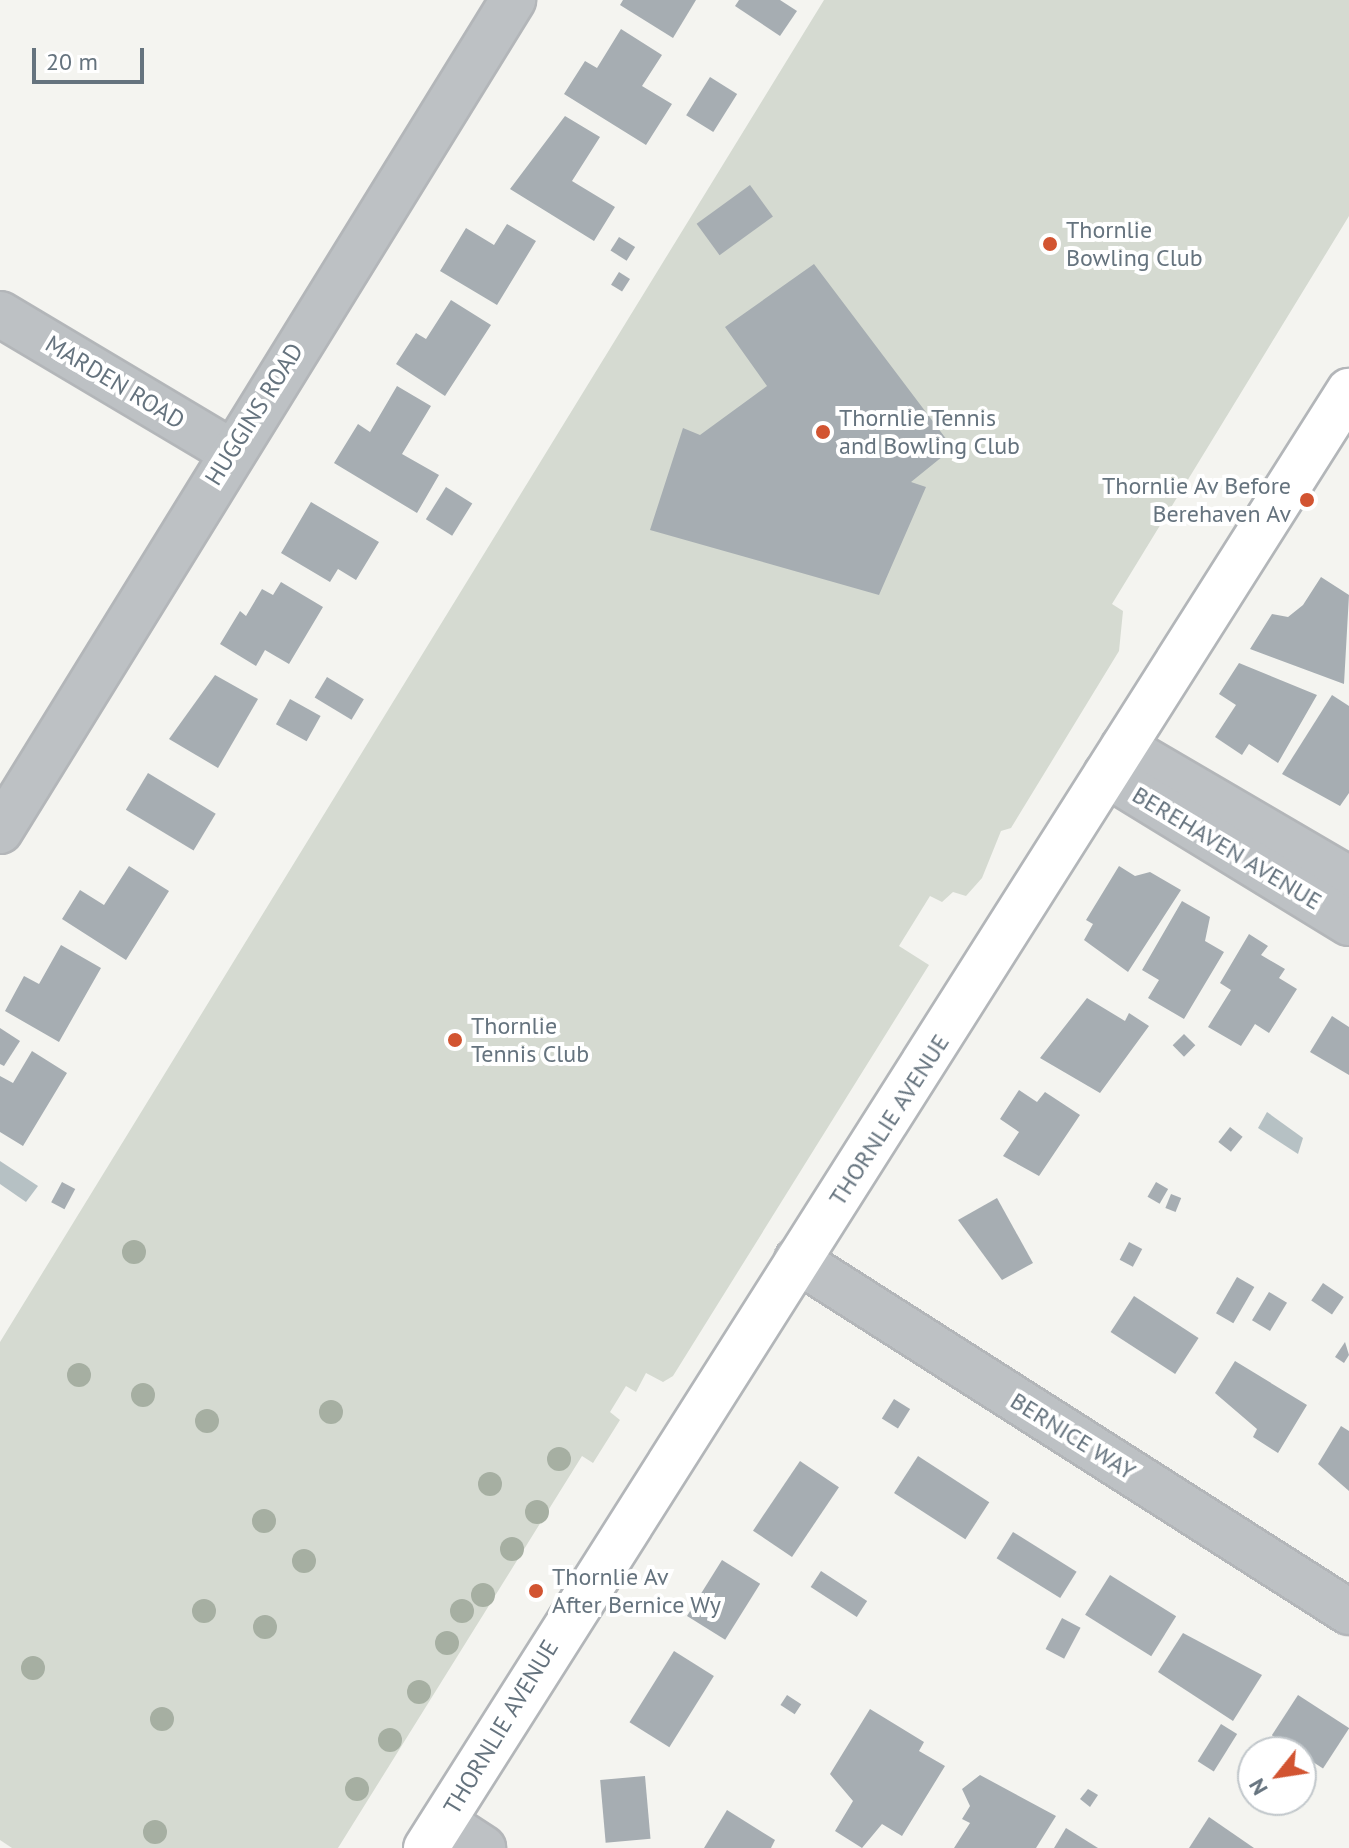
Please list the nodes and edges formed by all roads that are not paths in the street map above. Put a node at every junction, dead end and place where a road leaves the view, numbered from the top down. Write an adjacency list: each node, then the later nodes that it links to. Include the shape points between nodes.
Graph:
1 (513, 0): 4 (street, HUGGINS ROAD)
2 (0, 314): 4 (street, MARDEN ROAD)
3 (1349, 391): 5 (main road, THORNLIE AVENUE)
4 (230, 451): 6 (street, HUGGINS ROAD)
5 (1114, 760): 7 (street, BEREHAVEN AVENUE); 8 (street, BEREHAVEN AVENUE); 9 (main road, THORNLIE AVENUE)
6 (0, 831)
7 (1349, 879)
8 (1349, 923)
9 (797, 1260): 10 (street, BERNICE WAY); 11 (main road, THORNLIE AVENUE)
10 (1349, 1612)
11 (435, 1835): 12 (street)
12 (483, 1848)

